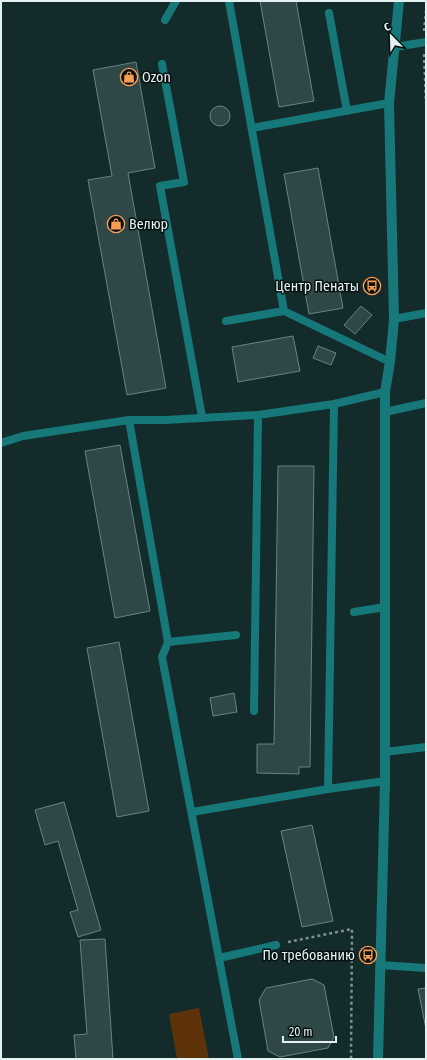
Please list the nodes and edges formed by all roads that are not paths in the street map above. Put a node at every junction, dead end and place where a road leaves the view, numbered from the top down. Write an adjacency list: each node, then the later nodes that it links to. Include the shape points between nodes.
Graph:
1 (176, 1): 5 (lane)
2 (229, 1): 11 (lane)
3 (399, 1): 7 (street)
4 (329, 13): 10 (lane)
5 (165, 20)
6 (425, 42): 7 (lane)
7 (394, 47): 9 (street)
8 (162, 64): 22 (lane, via 184,182 160,186)
9 (389, 103): 10 (lane); 14 (street)
10 (346, 111): 11 (lane)
11 (252, 128): 12 (lane)
12 (284, 311): 15 (lane); 16 (lane)
13 (426, 313): 14 (lane)
14 (394, 319): 16 (street)
15 (226, 321)
16 (390, 362): 17 (street)
17 (385, 392): 19 (lane); 20 (street)
18 (426, 403): 20 (lane)
19 (334, 404): 21 (lane); 33 (lane)
20 (385, 412): 25 (street)
21 (258, 415): 22 (lane); 29 (lane)
22 (202, 417): 23 (lane)
23 (129, 420): 24 (lane, via 23,436); 28 (lane)
24 (1, 443)
25 (385, 607): 26 (lane); 31 (street)
26 (354, 612)
27 (236, 635): 28 (lane)
28 (168, 642): 34 (lane, via 162,657)
29 (254, 711)
30 (426, 747): 31 (lane)
31 (385, 752): 32 (street)
32 (385, 781): 33 (lane); 37 (street)
33 (328, 789): 34 (lane)
34 (192, 812): 36 (lane)
35 (276, 945): 36 (lane)
36 (219, 958): 39 (lane)
37 (380, 965): 38 (lane); 40 (street)
38 (426, 968)
39 (238, 1059)
40 (378, 1059)

